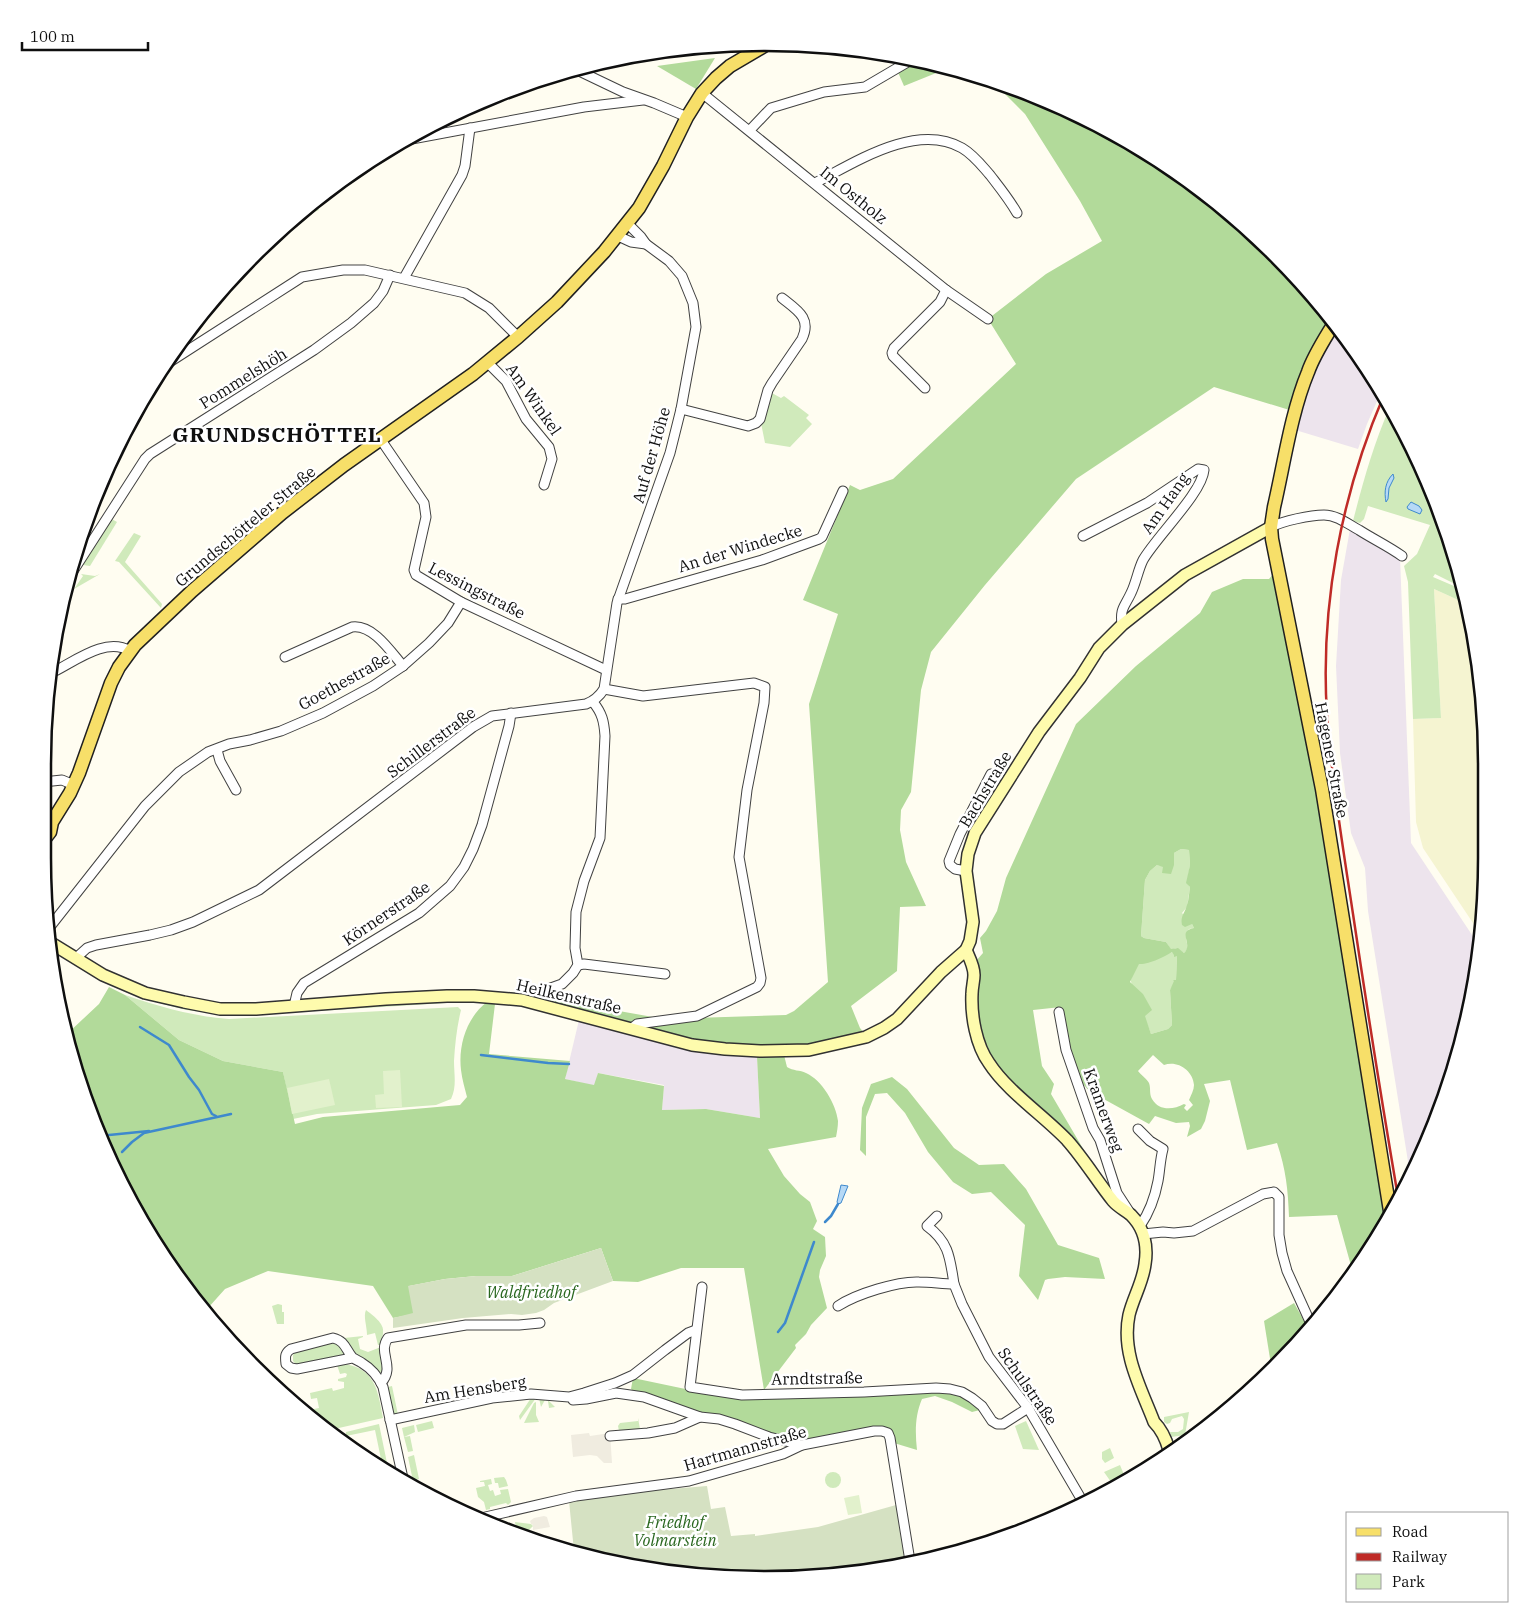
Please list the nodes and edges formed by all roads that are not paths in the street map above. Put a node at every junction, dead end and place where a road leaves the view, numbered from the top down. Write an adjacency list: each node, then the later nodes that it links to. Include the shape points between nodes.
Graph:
1 (755, 51): 4 (main road, Grundschötteler Straße, via 730,66)
2 (903, 65): 8 (street, via 865,87 824,92 771,108)
3 (586, 74): 5 (street)
4 (702, 92): 6 (main road, Grundschötteler Straße); 8 (street, Im Ostholz)
5 (643, 100): 6 (street); 7 (street, via 584,107)
6 (687, 117): 12 (main road, Grundschötteler Straße, via 650,190)
7 (470, 128): 9 (street); 16 (street, via 462,175)
8 (750, 130): 10 (street, Im Ostholz)
9 (429, 136)
10 (815, 183): 11 (street, via 882,150 915,140 933,139 953,144 970,154 1010,200); 17 (street, Im Ostholz)
11 (1017, 213)
12 (628, 224): 13 (main road, Grundschötteler Straße); 14 (street, Auf der Höhe)
13 (618, 236): 14 (street, Auf der Höhe); 21 (main road, Grundschötteler Straße, via 582,277)
14 (646, 244): 25 (street, Auf der Höhe, via 669,261 682,276 696,312)
15 (390, 275): 16 (street); 22 (street, via 343,270 302,278); 31 (street, Pommelshöh, via 374,303 351,323 150,454)
16 (404, 278): 21 (street, via 465,293 488,308)
17 (946, 290): 19 (street, Im Ostholz); 24 (street, via 940,302 892,353)
18 (782, 298): 25 (street, via 802,314 806,330 768,390 760,419 748,426)
19 (988, 319)
20 (1330, 330): 29 (main road, Hagener Straße, via 1318,349 1300,393)
21 (518, 337): 23 (main road, Grundschötteler Straße)
22 (181, 355)
23 (487, 362): 26 (main road, Grundschötteler Straße); 27 (street, Am Winkel, via 506,381 526,419 549,447 552,459)
24 (925, 388)
25 (681, 410): 33 (street, Auf der Höhe, via 666,466)
26 (381, 440): 34 (street, Lessingstraße, via 424,503 426,517 414,572); 36 (main road, Grundschötteler Straße, via 324,480 248,542 151,628)
27 (544, 485)
28 (842, 491): 33 (street, An der Windecke, via 819,540 762,560)
29 (1271, 527): 32 (street, via 1281,522 1323,515 1333,517); 35 (street, Bachstraße, via 1185,575); 62 (main road, Hagener Straße, via 1325,807)
30 (1083, 536): 35 (street, Am Hang, via 1147,503 1198,469 1204,470 1192,496 1143,561 1121,612)
31 (83, 555)
32 (1402, 556)
33 (618, 599): 40 (street, Auf der Höhe)
34 (461, 602): 38 (street, Goethestraße, via 448,623); 40 (street, Lessingstraße)
35 (1122, 625): 50 (street, Bachstraße, via 1099,648 1012,774 975,833)
36 (130, 651): 39 (street, via 116,646 99,649); 47 (main road, Grundschötteler Straße, via 111,683)
37 (284, 657): 38 (street, via 357,626 380,638)
38 (403, 666): 44 (street, Goethestraße, via 373,686 302,722)
39 (57, 669)
40 (606, 670): 41 (street, Auf der Höhe)
41 (604, 689): 42 (street); 60 (street, via 644,696 754,683 765,687 746,790 739,857 760,983 697,1016 637,1024)
42 (593, 702): 43 (street, Schillerstraße); 55 (street, via 603,719 605,736 600,838 576,912 574,948)
43 (510, 713): 54 (street, Schillerstraße, via 492,716 473,727 259,890 193,922 150,935 96,944); 58 (street, Körnerstraße, via 482,825 469,858 450,886 419,913 304,983)
44 (216, 750): 48 (street); 51 (street, Goethestraße, via 179,772 145,806)
45 (991, 774): 50 (street, via 949,861 955,869)
46 (51, 781): 47 (street)
47 (74, 784): 49 (main road, Grundschötteler Straße)
48 (236, 790)
49 (51, 820)
50 (966, 871): 53 (street, Bachstraße, via 972,922)
51 (55, 922)
52 (57, 946): 54 (street, Heilkenstraße)
53 (966, 950): 60 (street, Heilkenstraße, via 898,1019 850,1042 809,1050 726,1049 692,1045); 63 (street, via 974,973 972,994 976,1028 989,1063 1008,1086 1067,1140 1115,1203)
54 (76, 958): 58 (street, Heilkenstraße, via 130,987 184,1002 220,1009)
55 (578, 965): 56 (street); 57 (street, via 562,984)
56 (665, 974)
57 (548, 989)
58 (294, 1006): 60 (street, Heilkenstraße, via 438,996 494,997 522,1000)
59 (1059, 1012): 63 (street, Kramerweg, via 1066,1050 1093,1128 1117,1193)
60 (632, 1028)
61 (1138, 1129): 65 (street, via 1163,1149 1158,1180)
62 (1389, 1202)
63 (1130, 1214): 65 (street)
64 (937, 1216): 66 (street, Schulstraße, via 927,1226 944,1243)
65 (1142, 1230): 69 (street, via 1193,1231 1262,1194 1274,1192 1279,1197 1279,1235 1287,1271); 80 (street, via 1145,1269 1129,1315 1128,1350 1154,1422)
66 (954, 1284): 68 (street, via 901,1284 847,1300); 75 (street, Schulstraße, via 989,1357)
67 (702, 1287): 71 (street, Arndtstraße)
68 (838, 1306)
69 (1309, 1319)
70 (540, 1322): 73 (street, via 466,1325 388,1338 384,1347 388,1371)
71 (696, 1330): 74 (street, Am Hensberg, via 615,1384 569,1397); 75 (street, Arndtstraße, via 690,1387 742,1395 950,1389 972,1398 998,1424)
72 (352, 1358): 72 (street, via 344,1344 333,1338 291,1348 285,1357 286,1364 297,1369); 73 (street, via 375,1373)
73 (381, 1383): 77 (street)
74 (553, 1396): 76 (street, via 567,1400 629,1394); 77 (street, Am Hensberg, via 531,1394 492,1398)
75 (1028, 1408): 82 (street, Schulstraße)
76 (700, 1417): 78 (street, via 675,1428 648,1434); 79 (street, via 719,1419)
77 (390, 1420): 81 (street)
78 (610, 1436)
79 (802, 1445): 83 (street, Hartmannstraße, via 782,1454 689,1481 583,1495); 84 (street, Hartmannstraße, via 874,1431 888,1432)
80 (1168, 1446)
81 (401, 1471)
82 (1080, 1497)
83 (491, 1515)
84 (909, 1556)

